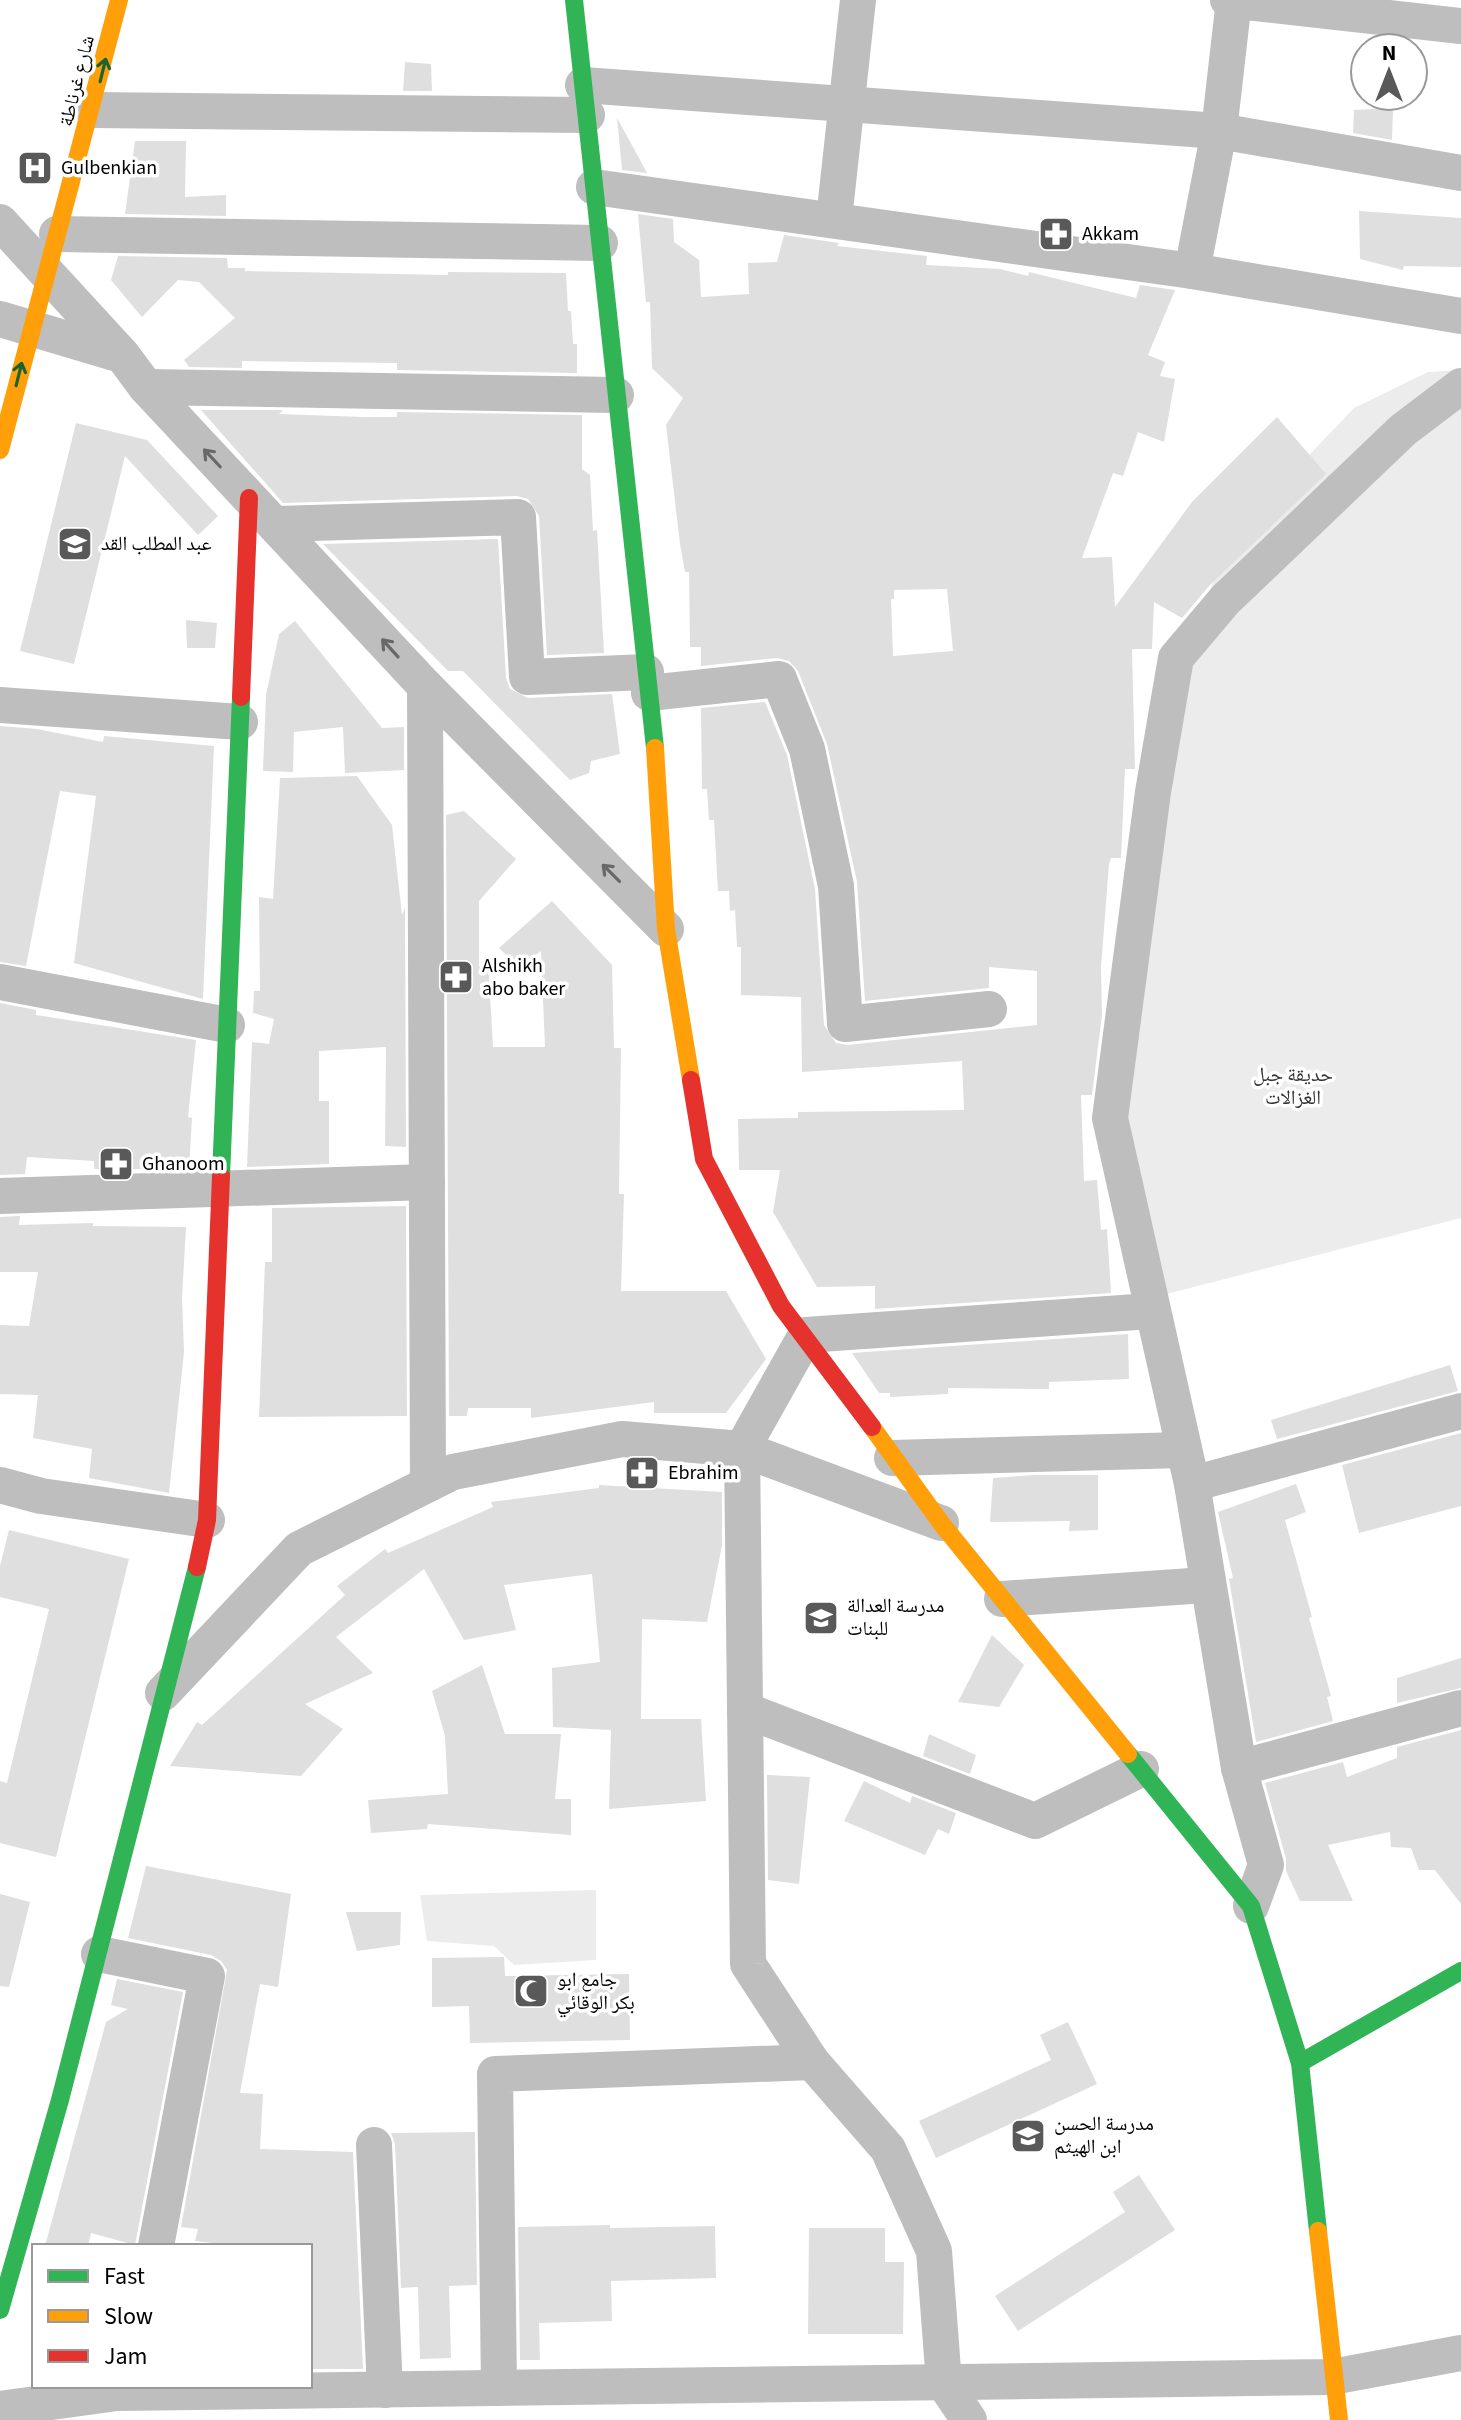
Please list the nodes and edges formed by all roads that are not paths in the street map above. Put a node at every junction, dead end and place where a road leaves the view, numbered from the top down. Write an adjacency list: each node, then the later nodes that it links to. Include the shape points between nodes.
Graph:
1 (119, 0): 8 (main road, شارع غرناطة, one-way to 1)
2 (574, 0): 6 (main road)
3 (858, 0): 7 (street)
4 (1232, 0): 5 (street); 9 (street)
5 (1461, 26)
6 (585, 100): 7 (street); 8 (street); 11 (main road)
7 (845, 102): 9 (street); 12 (street)
8 (93, 110): 14 (main road, شارع غرناطة)
9 (1219, 131): 10 (street); 16 (street)
10 (1461, 173)
11 (594, 187): 12 (street); 15 (main road)
12 (834, 219): 16 (street)
13 (0, 222): 17 (street)
14 (57, 234): 15 (street); 17 (main road, شارع غرناطة)
15 (600, 243): 23 (main road)
16 (1192, 271): 18 (street)
17 (46, 275): 19 (main road, شارع غرناطة); 20 (street)
18 (1461, 316)
19 (15, 323): 20 (street); 24 (main road, شارع غرناطة, one-way to 19)
20 (123, 356): 22 (street)
21 (1461, 386): 38 (street, via 1403,430 1269,557 1176,658 1110,1118)
22 (146, 387): 23 (street); 25 (street, one-way to 22)
23 (616, 395): 27 (main road)
24 (0, 450)
25 (249, 498): 26 (street); 30 (main road)
26 (276, 524): 27 (street, via 518,517 527,677); 28 (street, one-way to 26)
27 (647, 682): 31 (main road); 33 (street, via 779,679 807,749 836,886 845,1024)
28 (425, 686): 31 (street, one-way to 28); 35 (street)
29 (0, 705): 30 (street)
30 (240, 722): 34 (main road)
31 (666, 929): 39 (main road, via 704,1159 781,1306)
32 (0, 982): 34 (street)
33 (989, 1009)
34 (227, 1025): 36 (main road)
35 (427, 1182): 36 (street); 44 (street)
36 (221, 1190): 37 (street); 46 (main road)
37 (0, 1196)
38 (1151, 1311): 39 (street); 43 (street)
39 (806, 1335): 41 (street); 42 (main road)
40 (1461, 1411): 43 (street)
41 (742, 1449): 44 (street, via 622,1439 453,1472); 47 (street); 52 (street)
42 (892, 1458): 43 (street); 47 (main road)
43 (1188, 1467): 48 (street)
44 (428, 1484): 50 (street, via 299,1549)
45 (0, 1485): 46 (street, via 41,1496)
46 (207, 1520): 50 (main road, via 194,1587)
47 (941, 1523): 49 (main road)
48 (1206, 1585): 49 (street); 53 (street)
49 (1002, 1599): 54 (main road)
50 (162, 1694): 56 (main road)
51 (1461, 1708): 53 (street)
52 (745, 1710): 54 (street, via 1035,1821); 58 (street, via 748,1964)
53 (1239, 1768): 55 (street, via 1266,1865)
54 (1141, 1769): 55 (main road)
55 (1251, 1906): 59 (main road)
56 (99, 1954): 61 (street, via 207,1976); 62 (main road)
57 (1461, 1971): 59 (main road)
58 (812, 2062): 65 (street, via 888,2149 934,2251); 66 (street, via 495,2074)
59 (1300, 2063): 64 (main road)
60 (374, 2145): 68 (street)
61 (156, 2244)
62 (0, 2310)
63 (1461, 2353): 64 (street)
64 (1332, 2377): 65 (street); 71 (main road)
65 (944, 2383): 66 (street); 70 (street)
66 (499, 2388): 68 (street)
67 (118, 2390): 68 (street); 69 (street)
68 (385, 2390)
69 (0, 2409)
70 (969, 2420)
71 (1339, 2420)

